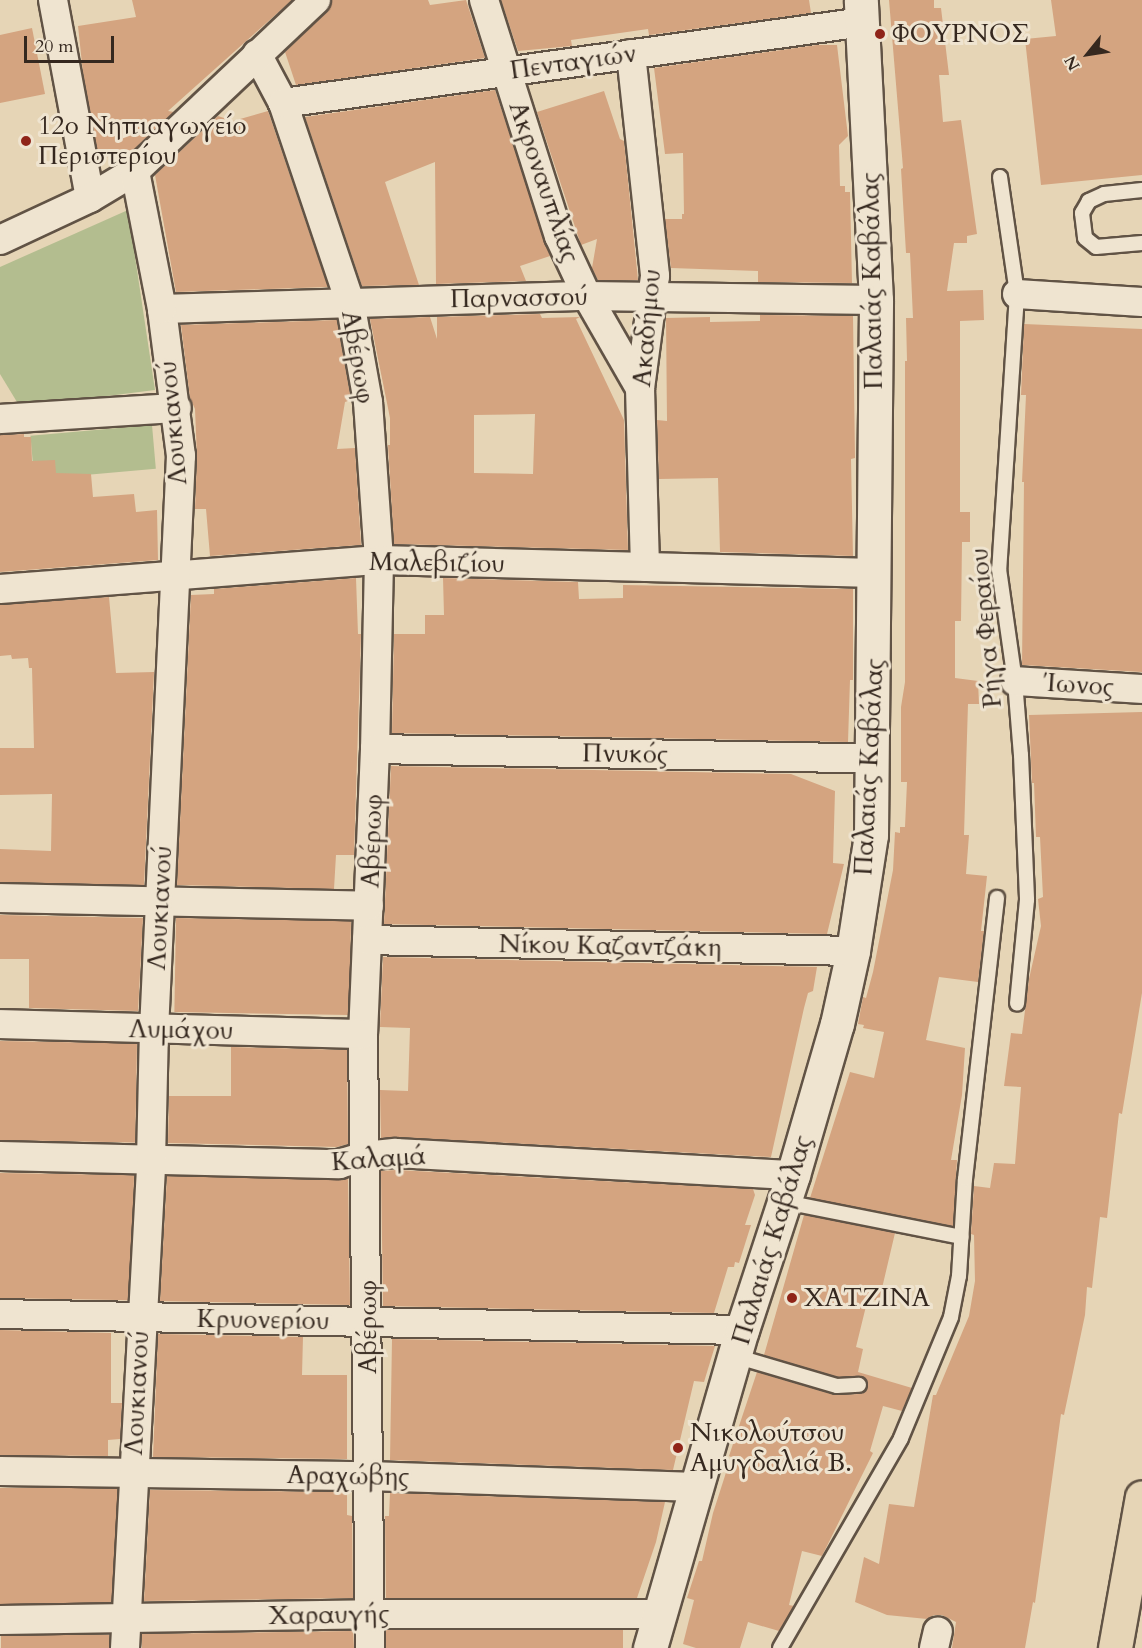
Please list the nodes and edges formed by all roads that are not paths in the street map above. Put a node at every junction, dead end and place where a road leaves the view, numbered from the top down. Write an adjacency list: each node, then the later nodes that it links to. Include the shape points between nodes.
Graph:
1 (53, 0): 12 (street)
2 (316, 0): 5 (street)
3 (483, 0): 7 (street, Ακροναυπλίας)
4 (862, 11): 6 (street, Πενταγιών); 18 (street, Παλαιάς Καβάλας)
5 (257, 54): 8 (street, Αβέρωφ); 9 (street)
6 (631, 54): 7 (street, Πενταγιών); 17 (street, Ακαδήμου, via 655,276)
7 (505, 72): 8 (street, Πενταγιών); 16 (street, Ακροναυπλίας, via 559,236)
8 (283, 103): 20 (street, Αβέρωφ)
9 (135, 171): 12 (street); 21 (street, Λουκιανού)
10 (1000, 177): 15 (lane, Ρήγα Φεραίου)
11 (1142, 190): 14 (lane, via 1104,194 1089,201 1082,213 1084,238 1096,247)
12 (90, 198): 13 (street)
13 (0, 240)
14 (1142, 243)
15 (1017, 294): 19 (street); 30 (lane, Ρήγα Φεραίου, via 999,569)
16 (587, 296): 17 (street, Παρνασσού); 20 (street, Παρνασσού); 22 (street, Ακροναυπλίας)
17 (652, 296): 18 (street, Παρνασσού); 22 (street, Ακαδήμου)
18 (876, 300): 27 (street, Παλαιάς Καβάλας)
19 (1142, 302)
20 (350, 303): 21 (street, Παρνασσού); 25 (street, Αβέρωφ, via 368,402)
21 (162, 309): 23 (street, Λουκιανού)
22 (640, 388): 26 (street, Ακαδήμου)
23 (177, 408): 24 (street); 28 (street, Λουκιανού, via 181,456)
24 (3, 413)
25 (379, 560): 26 (street, Μαλεβιζίου); 28 (street, Μαλεβιζίου); 32 (street, Αβέρωφ)
26 (645, 567): 27 (street, Μαλεβιζίου)
27 (875, 573): 33 (street, Παλαιάς Καβάλας)
28 (176, 578): 29 (street, Μαλεβιζίου); 36 (street, Λουκιανού)
29 (0, 589)
30 (1015, 681): 31 (street, Ίωνος); 40 (lane, Ρήγα Φεραίου, via 1027,900)
31 (1142, 689)
32 (375, 748): 33 (street, Πνυκός); 37 (street, Αβέρωφ)
33 (874, 759): 39 (street, Παλαιάς Καβάλας, via 871,835)
34 (0, 898): 36 (street)
35 (997, 898): 48 (lane)
36 (160, 903): 37 (street); 42 (street, Λουκιανού)
37 (369, 906): 38 (street, Αβέρωφ)
38 (367, 940): 39 (street, Νίκου Καζαντζάκη); 43 (street, Αβέρωφ)
39 (853, 951): 47 (street, Παλαιάς Καβάλας, via 837,1024)
40 (1017, 1004)
41 (0, 1024): 42 (street, Λυμάχου)
42 (154, 1030): 43 (street, Λυμάχου); 46 (street, Λουκιανού)
43 (363, 1034): 45 (street, Αβέρωφ)
44 (0, 1156): 46 (street, Καλαμά)
45 (365, 1156): 46 (street, Καλαμά, via 339,1164); 47 (street, Καλαμά, via 396,1153); 51 (street, Αβέρωφ)
46 (151, 1161): 50 (street, Λουκιανού)
47 (789, 1189): 48 (lane); 52 (street, Παλαιάς Καβάλας)
48 (962, 1237): 66 (lane, via 951,1317 921,1395 901,1438)
49 (0, 1314): 50 (street, Κρυονερίου)
50 (141, 1317): 51 (street, Κρυονερίου); 55 (street, Λουκιανού)
51 (368, 1322): 52 (street, Κρυονερίου); 56 (street, Αβέρωφ)
52 (739, 1343): 53 (lane, via 837,1386); 57 (street, Παλαιάς Καβάλας)
53 (859, 1385)
54 (0, 1471): 55 (street, Αραχώβης)
55 (134, 1473): 56 (street, Αραχώβης); 61 (street, Λουκιανού)
56 (368, 1476): 57 (street, Αραχώβης); 59 (street, Αβέρωφ)
57 (697, 1487): 60 (street, Παλαιάς Καβάλας)
58 (1142, 1497): 67 (highway)
59 (370, 1614): 60 (street, Χαραυγής); 61 (street, Χαραυγής); 64 (street, Αβέρωφ)
60 (658, 1614): 65 (street, Παλαιάς Καβάλας)
61 (127, 1619): 62 (street, Χαραυγής); 63 (street, Λουκιανού)
62 (0, 1620)
63 (125, 1648)
64 (370, 1648)
65 (650, 1648)
66 (780, 1648)
67 (1115, 1648)

